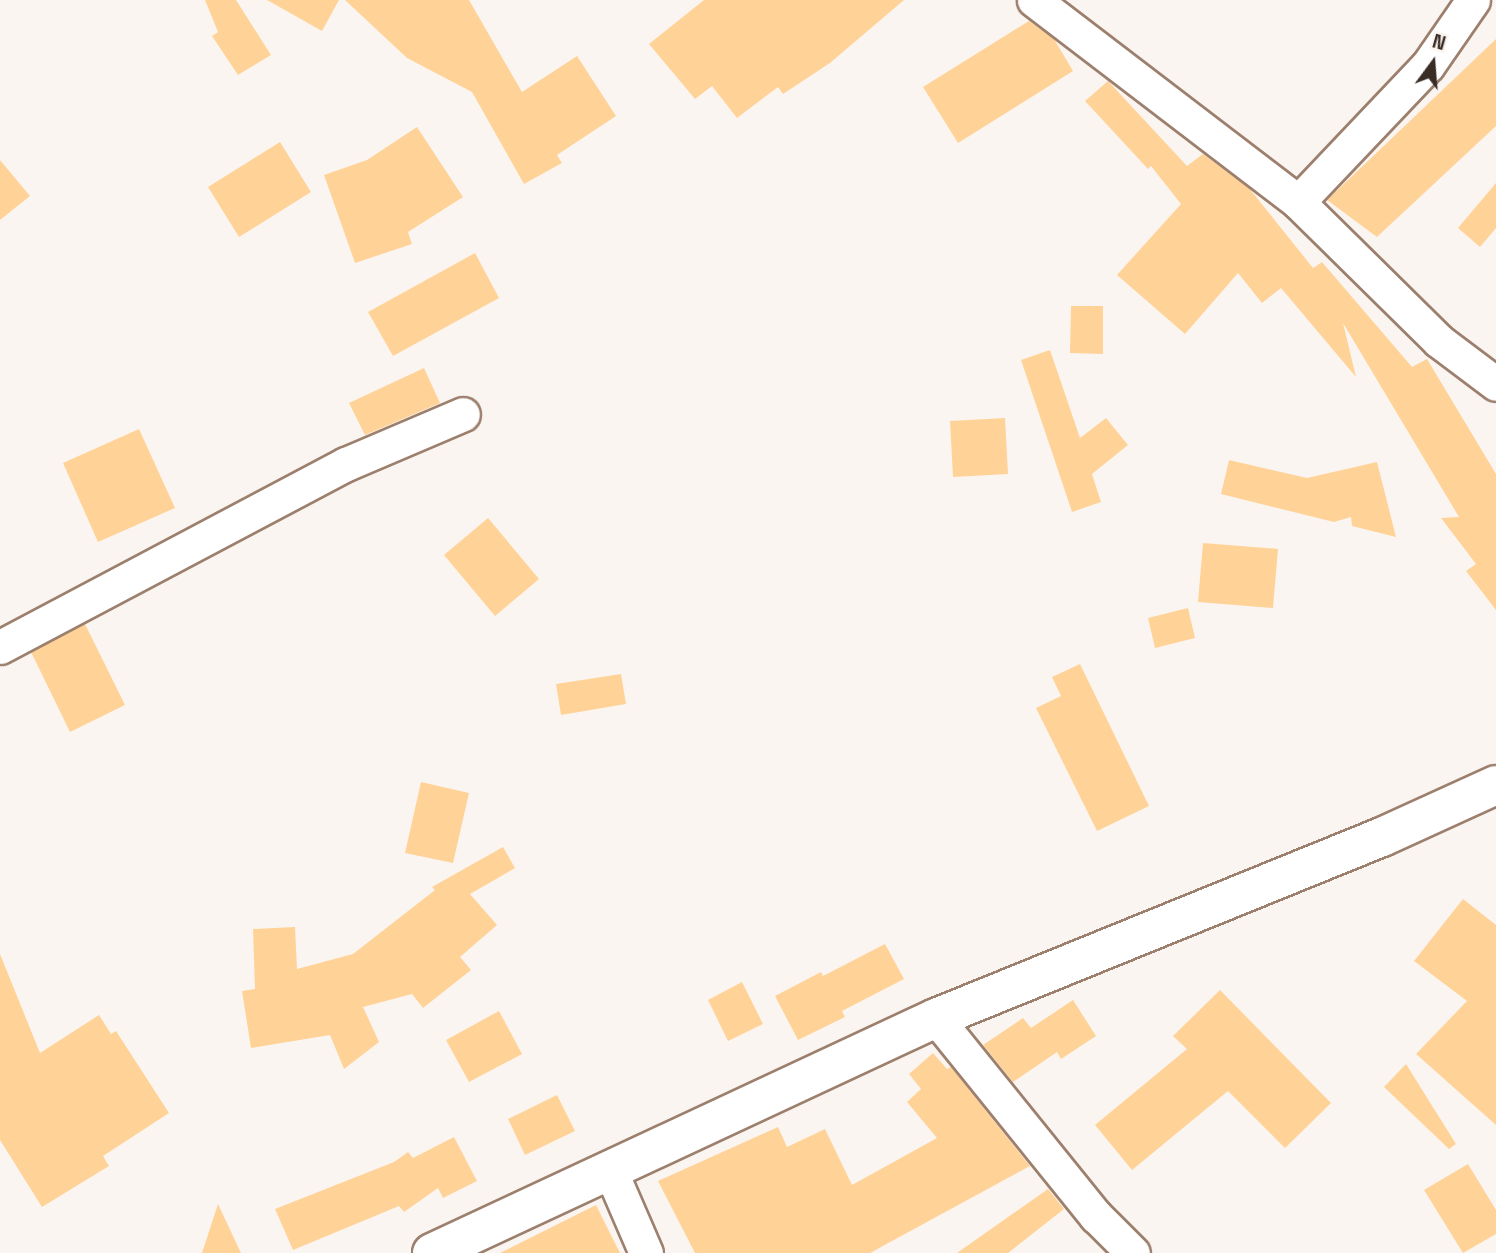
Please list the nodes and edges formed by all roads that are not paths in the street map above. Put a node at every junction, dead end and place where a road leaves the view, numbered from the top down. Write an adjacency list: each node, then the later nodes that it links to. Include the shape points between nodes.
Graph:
1 (1034, 0): 3 (street)
2 (1473, 0): 3 (street, via 1428,65)
3 (1298, 202): 4 (street, via 1439,341)
4 (1496, 384)
5 (463, 414): 6 (street, via 346,464)
6 (0, 647)
7 (1496, 785): 8 (main road, via 1382,837)
8 (936, 1018): 9 (main road); 12 (street, via 1096,1216)
9 (611, 1172): 10 (main road); 11 (street)
10 (432, 1253)
11 (646, 1253)
12 (1133, 1253)

